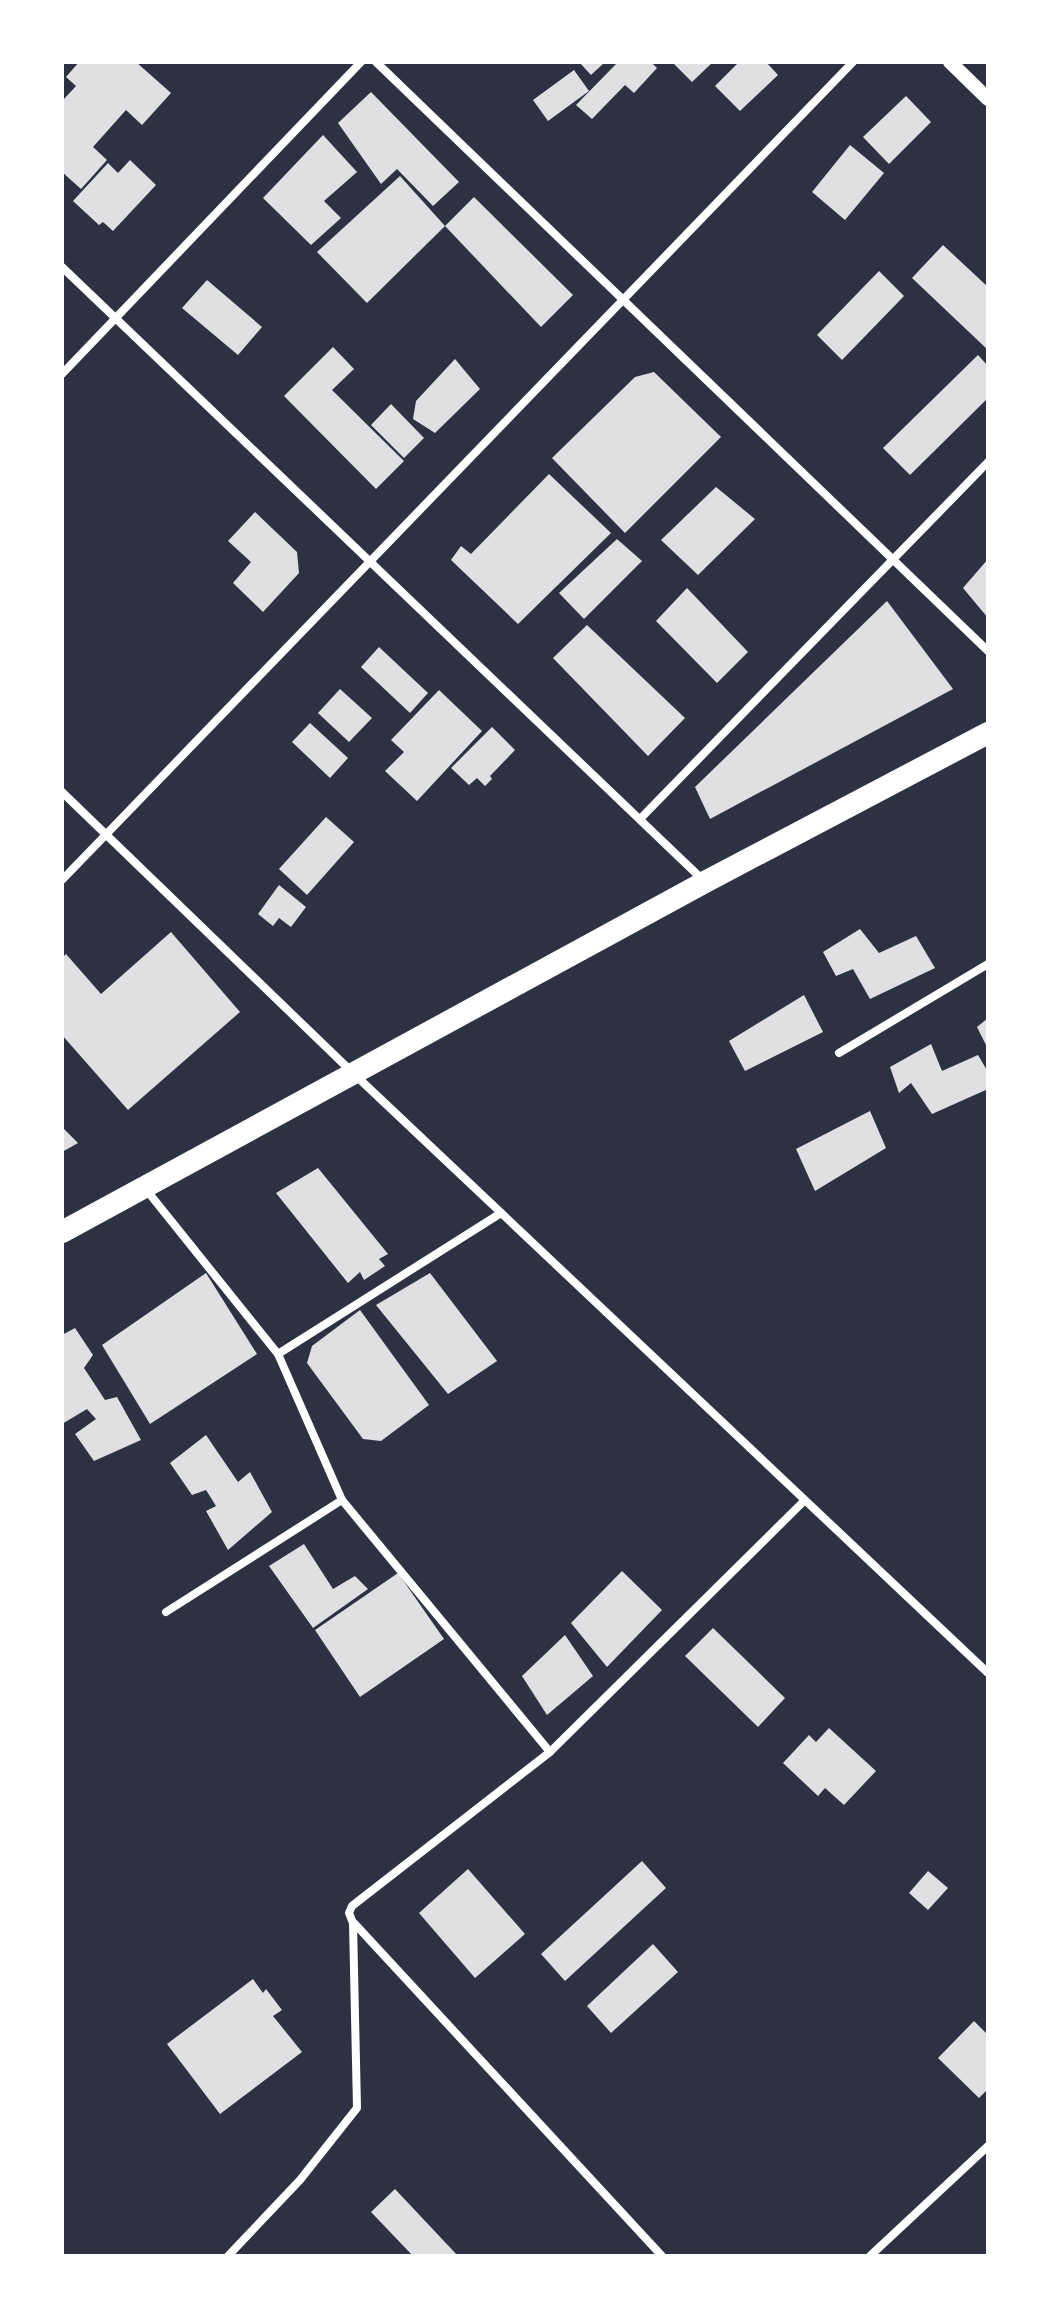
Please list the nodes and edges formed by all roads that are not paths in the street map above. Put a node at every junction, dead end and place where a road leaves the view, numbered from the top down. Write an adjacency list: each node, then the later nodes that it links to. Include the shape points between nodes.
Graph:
1 (361, 62): 8 (street)
2 (376, 62): 7 (street)
3 (853, 62): 7 (street)
4 (950, 62): 5 (street)
5 (988, 99)
6 (62, 267): 8 (street)
7 (623, 300): 11 (street); 12 (street)
8 (116, 318): 9 (street); 12 (street)
9 (62, 374)
10 (988, 462): 11 (street)
11 (892, 560): 13 (street); 16 (street)
12 (370, 561): 16 (street); 17 (street)
13 (988, 651)
14 (988, 733): 19 (highway)
15 (62, 792): 17 (street)
16 (640, 819): 19 (street)
17 (106, 834): 18 (street); 22 (street)
18 (62, 880)
19 (705, 882): 22 (highway)
20 (988, 964): 21 (street)
21 (839, 1053)
22 (353, 1073): 23 (highway); 24 (street)
23 (144, 1187): 25 (highway); 26 (street)
24 (501, 1213): 26 (street); 28 (street)
25 (62, 1232)
26 (278, 1354): 27 (street)
27 (342, 1500): 29 (street); 31 (street)
28 (804, 1501): 30 (street); 31 (street)
29 (166, 1612)
30 (988, 1673)
31 (550, 1752): 32 (street, via 352,1906)
32 (353, 1923): 34 (street, via 357,2108 300,2180); 35 (street)
33 (988, 2146): 36 (street)
34 (228, 2256)
35 (662, 2256)
36 (870, 2256)

